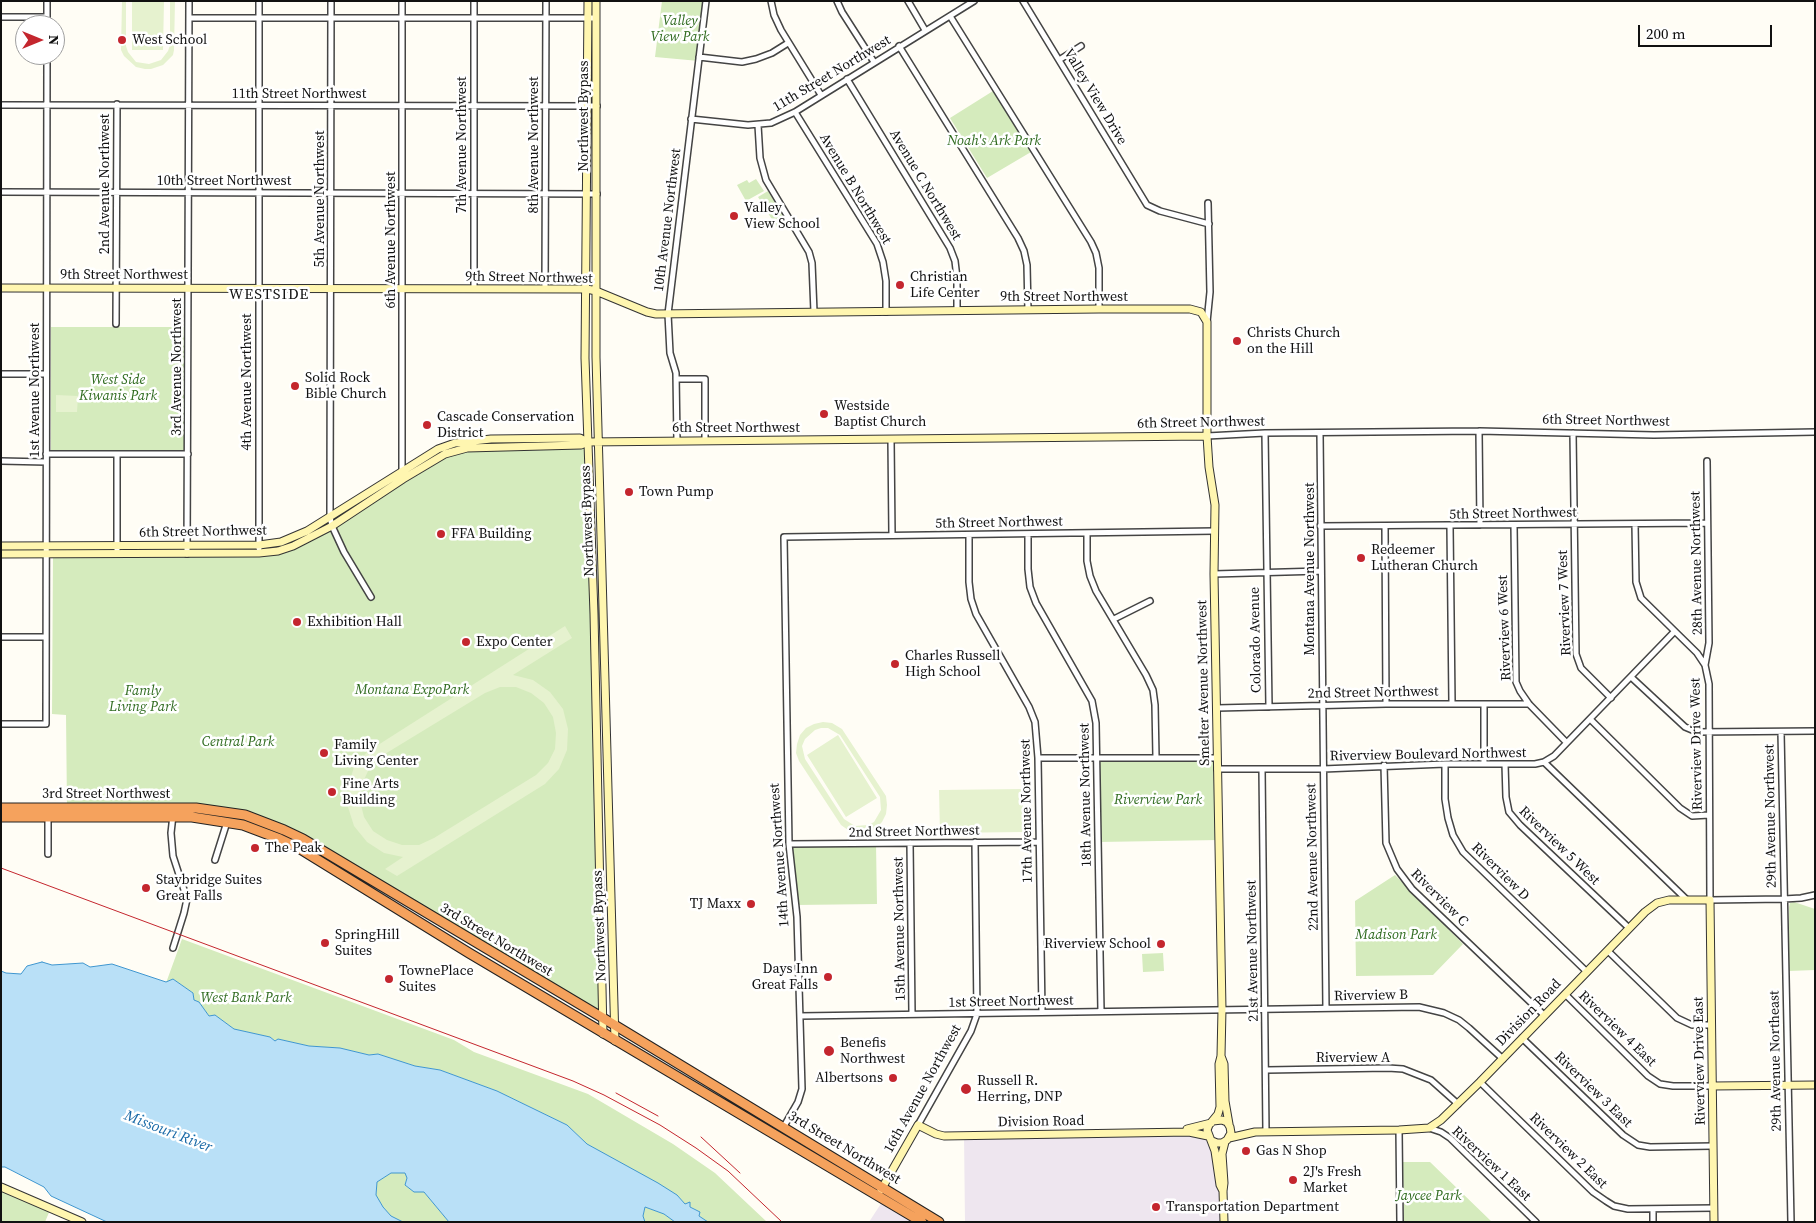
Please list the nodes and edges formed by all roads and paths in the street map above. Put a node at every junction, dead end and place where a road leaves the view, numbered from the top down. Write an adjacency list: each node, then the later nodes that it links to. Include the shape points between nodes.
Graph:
1 (47, 1): 16 (street)
2 (189, 1): 21 (street, 3rd Avenue Northwest)
3 (259, 1): 22 (street, 4th Avenue Northwest)
4 (331, 1): 23 (street, 5th Avenue Northwest)
5 (402, 1): 20 (street, 6th Avenue Northwest)
6 (474, 1): 24 (street, 7th Avenue Northwest)
7 (546, 1): 25 (street, 8th Avenue Northwest)
8 (588, 1): 26 (street, Northwest Bypass)
9 (596, 1): 27 (street, Northwest Bypass)
10 (706, 1): 32 (street, 10th Avenue Northwest)
11 (771, 1): 29 (street)
12 (837, 1): 34 (street)
13 (908, 1): 28 (street)
14 (974, 1): 17 (street, 11th Street Northwest)
15 (1023, 1): 33 (street, Valley View Drive)
16 (47, 15)
17 (950, 16): 28 (street, 11th Street Northwest); 76 (street, via 1091,242 1099,268)
18 (1, 17): 19 (street)
19 (15, 17)
20 (402, 17): 23 (street); 24 (street); 44 (street, 6th Avenue Northwest)
21 (189, 18): 22 (street); 39 (street, 3rd Avenue Northwest)
22 (259, 18): 23 (street); 42 (street, 4th Avenue Northwest)
23 (331, 18): 43 (street, 5th Avenue Northwest)
24 (474, 18): 25 (street); 45 (street, 7th Avenue Northwest)
25 (546, 18): 26 (street); 46 (street, 8th Avenue Northwest)
26 (588, 18): 27 (street); 47 (street, Northwest Bypass)
27 (596, 18): 48 (street, Northwest Bypass)
28 (925, 30): 30 (street, 11th Street Northwest)
29 (788, 43): 32 (street, via 749,61 728,62); 37 (street)
30 (899, 46): 34 (street, 11th Street Northwest); 78 (street, via 1018,238 1027,265)
31 (1081, 46): 33 (street)
32 (699, 57): 50 (street, 10th Avenue Northwest)
33 (1059, 60): 64 (street, Valley View Drive, via 1147,205)
34 (874, 62): 36 (street, 11th Street Northwest)
35 (47, 65): 41 (street, 1st Avenue Northwest)
36 (847, 79): 37 (street, 11th Street Northwest); 77 (street, Avenue C Northwest, via 950,248 955,261)
37 (822, 95): 49 (street, 11th Street Northwest)
38 (117, 104): 39 (street, 11th Street Northwest); 41 (street, 11th Street Northwest); 57 (street, 2nd Avenue Northwest)
39 (189, 104): 42 (street, 11th Street Northwest); 54 (street, 3rd Avenue Northwest)
40 (1, 105): 41 (street, 11th Street Northwest)
41 (47, 105): 53 (street, 1st Avenue Northwest)
42 (259, 105): 43 (street, 11th Street Northwest); 55 (street, 4th Avenue Northwest)
43 (331, 105): 44 (street, 11th Street Northwest); 56 (street, 5th Avenue Northwest)
44 (402, 106): 45 (street, 11th Street Northwest); 58 (street, 6th Avenue Northwest)
45 (474, 106): 46 (street, 11th Street Northwest); 59 (street, 7th Avenue Northwest)
46 (545, 106): 47 (street, 11th Street Northwest); 60 (street, 8th Avenue Northwest)
47 (587, 106): 48 (street, 11th Street Northwest); 61 (street, Northwest Bypass)
48 (597, 106): 62 (street, Northwest Bypass)
49 (795, 112): 51 (street, 11th Street Northwest, via 771,124); 80 (street, Avenue B Northwest, via 877,244 884,271)
50 (691, 119): 51 (street, 11th Street Northwest); 81 (street, 10th Avenue Northwest)
51 (758, 125): 79 (street, via 760,158 766,180 809,252)
52 (1, 192): 53 (street, 10th Street Northwest)
53 (47, 192): 57 (street, 10th Street Northwest); 66 (street, 1st Avenue Northwest)
54 (189, 192): 55 (street, 10th Street Northwest); 57 (street, 10th Street Northwest); 68 (street, 3rd Avenue Northwest)
55 (259, 192): 56 (street, 10th Street Northwest); 69 (street, 4th Avenue Northwest)
56 (331, 192): 58 (street, 10th Street Northwest); 70 (street, 5th Avenue Northwest)
57 (116, 193): 67 (street, 2nd Avenue Northwest)
58 (402, 193): 59 (street, 10th Street Northwest); 71 (street, 6th Avenue Northwest)
59 (473, 193): 60 (street, 10th Street Northwest); 72 (street, 7th Avenue Northwest)
60 (545, 193): 61 (street, 10th Street Northwest); 73 (street, 8th Avenue Northwest)
61 (586, 193): 62 (street, 10th Street Northwest); 74 (street, Northwest Bypass)
62 (597, 194): 75 (street, Northwest Bypass)
63 (1208, 203): 64 (street)
64 (1208, 224): 82 (street, via 1210,292)
65 (1, 288): 66 (street, 9th Street Northwest)
66 (47, 288): 67 (street, 9th Street Northwest); 85 (street, 1st Avenue Northwest)
67 (116, 288): 68 (street, 9th Street Northwest); 83 (street, 2nd Avenue Northwest)
68 (188, 288): 69 (street, 9th Street Northwest); 100 (street, 3rd Avenue Northwest)
69 (259, 288): 70 (street, 9th Street Northwest); 122 (street, 4th Avenue Northwest)
70 (331, 288): 71 (street, 9th Street Northwest); 105 (street, 5th Avenue Northwest)
71 (402, 288): 72 (street, 9th Street Northwest); 104 (street, 6th Avenue Northwest)
72 (474, 288): 73 (street, 9th Street Northwest)
73 (545, 289): 74 (street, 9th Street Northwest)
74 (587, 289): 75 (street, 9th Street Northwest); 96 (street, Northwest Bypass)
75 (596, 291): 81 (street, 9th Street Northwest, via 647,312); 97 (street, Northwest Bypass)
76 (1099, 309): 78 (street, 9th Street Northwest); 82 (street, 9th Street Northwest, via 1190,309 1201,312)
77 (958, 310): 78 (street, 9th Street Northwest); 80 (street, 9th Street Northwest)
78 (1028, 310)
79 (814, 312): 80 (street, 9th Street Northwest); 81 (street, 9th Street Northwest)
80 (886, 312)
81 (668, 314): 86 (street, 10th Avenue Northwest, via 669,347)
82 (1207, 322): 92 (street, Smelter Avenue Northwest)
83 (116, 324)
84 (1, 374): 85 (street)
85 (46, 374): 98 (street, 1st Avenue Northwest)
86 (676, 379): 94 (street, 10th Avenue Northwest); 95 (street, via 705,379)
87 (1479, 431): 90 (street, 6th Street Northwest); 91 (street, 6th Street Northwest); 109 (street)
88 (1815, 432): 91 (street, 6th Street Northwest)
89 (1265, 433): 90 (street, 6th Street Northwest); 92 (street, 6th Street Northwest); 130 (street, Colorado Avenue)
90 (1320, 433): 112 (street, Montana Avenue Northwest)
91 (1573, 433): 107 (street, Riverview 7 West)
92 (1207, 436): 93 (street, 6th Street Northwest); 115 (street, Smelter Avenue Northwest)
93 (891, 440): 95 (street, 6th Street Northwest); 119 (street)
94 (677, 441): 95 (street, 6th Street Northwest); 97 (street, 6th Street Northwest)
95 (705, 441)
96 (587, 442): 97 (street, 6th Street Northwest); 104 (street, 6th Street Northwest, via 581,445 467,448 445,454); 199 (street, Northwest Bypass)
97 (598, 442): 201 (street, Northwest Bypass)
98 (46, 454): 99 (street); 103 (street, 1st Avenue Northwest)
99 (117, 454): 100 (street); 124 (street)
100 (188, 454): 121 (street, 3rd Avenue Northwest)
101 (1, 460): 103 (street)
102 (1707, 461): 106 (street, 28th Avenue Northwest)
103 (46, 462): 125 (street, 1st Avenue Northwest)
104 (402, 476): 105 (street, 6th Street Northwest); 111 (street, 6th Street Northwest)
105 (330, 517): 111 (street, 5th Avenue Northwest); 122 (street, 6th Street Northwest, via 294,538)
106 (1707, 523): 108 (street, 5th Street Northwest); 138 (street, 28th Avenue Northwest, via 1709,644)
107 (1574, 524): 108 (street, 5th Street Northwest); 110 (street, 5th Street Northwest); 140 (street, Riverview 7 West, via 1576,654 1581,668)
108 (1635, 524): 135 (street, Riverview Drive West, via 1636,582 1641,598)
109 (1480, 525): 110 (street, 5th Street Northwest); 114 (street, 5th Street Northwest)
110 (1514, 525): 144 (street, Riverview 6 West, via 1515,671 1516,682)
111 (332, 526): 126 (street, 6th Street Northwest, via 293,546); 132 (street, 5th Avenue Northwest)
112 (1320, 526): 113 (street, 5th Street Northwest); 129 (street, Montana Avenue Northwest)
113 (1384, 526): 114 (street, 5th Street Northwest); 142 (street)
114 (1450, 526): 141 (street)
115 (1215, 531): 116 (street, 5th Street Northwest); 131 (street, Smelter Avenue Northwest)
116 (1087, 534): 118 (street, 5th Street Northwest); 134 (street, via 1090,576)
117 (969, 535): 118 (street, 5th Street Northwest); 119 (street, 5th Street Northwest); 155 (street, 17th Avenue Northwest, via 971,599 976,614 1029,707 1035,722)
118 (1028, 535): 156 (street, 18th Avenue Northwest, via 1030,587 1092,701)
119 (892, 536): 120 (street, 5th Street Northwest)
120 (784, 537): 178 (street, 14th Avenue Northwest)
121 (187, 545): 122 (street, 6th Street Northwest); 124 (street, 6th Street Northwest); 128 (street, 3rd Avenue Northwest)
122 (259, 545): 126 (street, 4th Avenue Northwest)
123 (1, 546): 125 (street, 6th Street Northwest)
124 (116, 549): 125 (street, 6th Street Northwest); 128 (street, 6th Street Northwest)
125 (46, 550): 127 (street, 6th Street Northwest); 137 (street, 1st Avenue Northwest)
126 (259, 553): 128 (street, 6th Street Northwest)
127 (1, 554)
128 (187, 554)
129 (1321, 571): 130 (street); 145 (street, Montana Avenue Northwest)
130 (1267, 573): 131 (street); 146 (street, Colorado Avenue)
131 (1214, 574): 147 (street, Smelter Avenue Northwest)
132 (371, 597)
133 (1150, 600): 134 (street)
134 (1114, 619): 154 (street, via 1152,690)
135 (1674, 632): 138 (street, Riverview Drive West); 139 (street, Riverview Boulevard Northwest)
136 (1, 637): 137 (street)
137 (46, 637): 149 (street, 1st Avenue Northwest, via 46,724)
138 (1705, 665): 152 (street, Riverview Drive West, via 1709,684)
139 (1631, 677): 140 (street, Riverview Boulevard Northwest); 152 (street, via 1685,727)
140 (1611, 698): 148 (street, Riverview Boulevard Northwest)
141 (1452, 703): 142 (street, 2nd Street Northwest); 143 (street, 2nd Street Northwest)
142 (1386, 704): 145 (street, 2nd Street Northwest)
143 (1484, 704): 144 (street, 2nd Street Northwest); 160 (street)
144 (1529, 704): 153 (street, Riverview 6 West)
145 (1322, 705): 146 (street, 2nd Street Northwest); 165 (street, 22nd Avenue Northwest)
146 (1269, 707): 147 (street, 2nd Street Northwest)
147 (1216, 708): 157 (street, Smelter Avenue Northwest)
148 (1590, 720): 153 (street, Riverview Boulevard Northwest); 170 (street, via 1680,808 1692,816)
149 (1, 724)
150 (1815, 731): 151 (street)
151 (1781, 732): 152 (street); 183 (street, 29th Avenue Northwest)
152 (1709, 733): 170 (street, Riverview Drive West)
153 (1566, 742): 158 (street, Riverview Boulevard Northwest)
154 (1156, 757): 156 (street); 157 (street)
155 (1038, 758): 156 (street); 176 (street, 17th Avenue Northwest)
156 (1098, 758): 193 (street, 18th Avenue Northwest)
157 (1217, 758): 163 (street, Smelter Avenue Northwest)
158 (1544, 762): 161 (street, Riverview Boulevard Northwest); 182 (street)
159 (1445, 764): 160 (street, Riverview Boulevard Northwest); 162 (street, Riverview Boulevard Northwest); 188 (street, Riverview D, via 1448,818 1463,852)
160 (1484, 764): 161 (street, Riverview Boulevard Northwest)
161 (1505, 764): 185 (street, Riverview 5 West, via 1509,812)
162 (1384, 765): 165 (street, Riverview Boulevard Northwest); 197 (street, Riverview C, via 1386,843 1396,869 1412,889)
163 (1217, 769): 164 (street, Riverview Boulevard Northwest); 192 (street, Smelter Avenue Northwest)
164 (1262, 769): 165 (street, Riverview Boulevard Northwest); 190 (street, 21st Avenue Northwest)
165 (1323, 769): 191 (street, 22nd Avenue Northwest)
166 (175, 807): 168 (highway, 3rd Street Northwest); 169 (highway, 3rd Street Northwest); 173 (street)
167 (1, 808): 168 (highway, 3rd Street Northwest)
168 (48, 808): 172 (street)
169 (230, 812): 174 (street); 199 (highway, 3rd Street Northwest, via 258,819 303,839)
170 (1709, 815): 184 (street, Riverview Drive West)
171 (1, 816): 172 (highway, 3rd Street Northwest)
172 (48, 817): 173 (highway, 3rd Street Northwest); 179 (street)
173 (172, 817): 174 (highway, 3rd Street Northwest); 186 (street, via 174,864 187,898)
174 (227, 822): 180 (street); 202 (highway, 3rd Street Northwest, via 297,847)
175 (975, 842): 176 (street, 2nd Street Northwest); 177 (street, 2nd Street Northwest); 196 (street, 16th Avenue Northwest)
176 (1039, 842): 194 (street, 17th Avenue Northwest)
177 (910, 843): 178 (street, 2nd Street Northwest); 195 (street, 15th Avenue Northwest)
178 (789, 844): 198 (street, 14th Avenue Northwest, via 797,917)
179 (48, 854)
180 (215, 860)
181 (1815, 895): 183 (street, Division Road)
182 (1686, 899): 184 (street, Division Road); 185 (street, Division Road, via 1657,903)
183 (1784, 899): 184 (street, Division Road); 209 (street, 29th Avenue Northeast)
184 (1710, 900): 200 (street, Riverview Drive East)
185 (1629, 928): 187 (street, Division Road)
186 (173, 948)
187 (1608, 951): 188 (street, Division Road); 200 (street, via 1677,1018 1692,1024)
188 (1587, 972): 189 (street, Division Road)
189 (1565, 994): 197 (street, Division Road); 211 (street, Riverview 4 East, via 1660,1084)
190 (1265, 1008): 191 (street, Riverview B); 192 (street, Riverview B); 207 (street, 21st Avenue Northwest)
191 (1326, 1008): 206 (street, Riverview B, via 1419,1006 1444,1013 1469,1028)
192 (1222, 1009): 193 (street, 1st Street Northwest); 205 (street, Smelter Avenue Northwest)
193 (1101, 1011): 194 (street, 1st Street Northwest)
194 (1042, 1012): 196 (street, 1st Street Northwest)
195 (912, 1014): 196 (street, 1st Street Northwest); 198 (street, 1st Street Northwest)
196 (977, 1014): 214 (street, 16th Avenue Northwest, via 971,1031)
197 (1544, 1015): 203 (street, Division Road)
198 (800, 1016): 218 (street, 14th Avenue Northwest, via 802,1094)
199 (603, 1018): 201 (highway, 3rd Street Northwest); 202 (street, Northwest Bypass)
200 (1711, 1024): 211 (street, Riverview Drive East)
201 (615, 1026): 204 (street, Northwest Bypass); 218 (highway, 3rd Street Northwest)
202 (603, 1034): 204 (highway, 3rd Street Northwest)
203 (1522, 1038): 206 (street, Division Road); 224 (street, Riverview 3 East, via 1623,1135 1638,1145 1650,1148)
204 (615, 1041): 218 (highway, 3rd Street Northwest)
205 (1221, 1056): 213 (street, Smelter Avenue Northwest, via 1220,1108); 215 (street, Smelter Avenue Northwest)
206 (1503, 1059): 208 (street, Division Road)
207 (1267, 1070): 212 (street, Riverview A, via 1403,1069 1432,1080); 220 (street, 21st Avenue Northwest)
208 (1480, 1082): 212 (street, Division Road); 229 (street, Riverview 2 East, via 1593,1192 1614,1206)
209 (1787, 1085): 210 (street); 211 (street); 238 (street, 29th Avenue Northeast)
210 (1815, 1085)
211 (1712, 1086): 224 (street, Riverview Drive East)
212 (1458, 1104): 216 (street, Division Road)
213 (1212, 1122): 215 (street, via 1222,1120); 221 (street, Division Road); 222 (street, via 1207,1130)
214 (918, 1125): 221 (street, Division Road, via 944,1136); 226 (street, 16th Avenue Northwest)
215 (1230, 1126): 219 (street); 223 (street)
216 (1429, 1128): 217 (street); 235 (street, Riverview 1 East, via 1450,1138)
217 (1399, 1130): 220 (street); 234 (street)
218 (781, 1132): 226 (highway, 3rd Street Northwest)
219 (1255, 1132): 220 (street); 223 (street)
220 (1266, 1132)
221 (1166, 1133): 222 (street, Division Road, via 1197,1133)
222 (1210, 1138): 223 (street, via 1217,1143); 227 (street)
223 (1227, 1140): 227 (street, via 1222,1154)
224 (1713, 1146): 228 (street, Riverview Drive East)
225 (1, 1187): 230 (street)
226 (880, 1191): 231 (highway, 3rd Street Northwest); 232 (highway, 3rd Street Northwest)
227 (1223, 1191): 233 (street)
228 (1714, 1208): 229 (street, Riverview 2 East); 237 (street, Riverview Drive East)
229 (1653, 1209): 236 (street)
230 (82, 1222)
231 (922, 1222)
232 (940, 1222)
233 (1224, 1222)
234 (1400, 1222)
235 (1536, 1222)
236 (1653, 1222)
237 (1714, 1222)
238 (1791, 1222)

